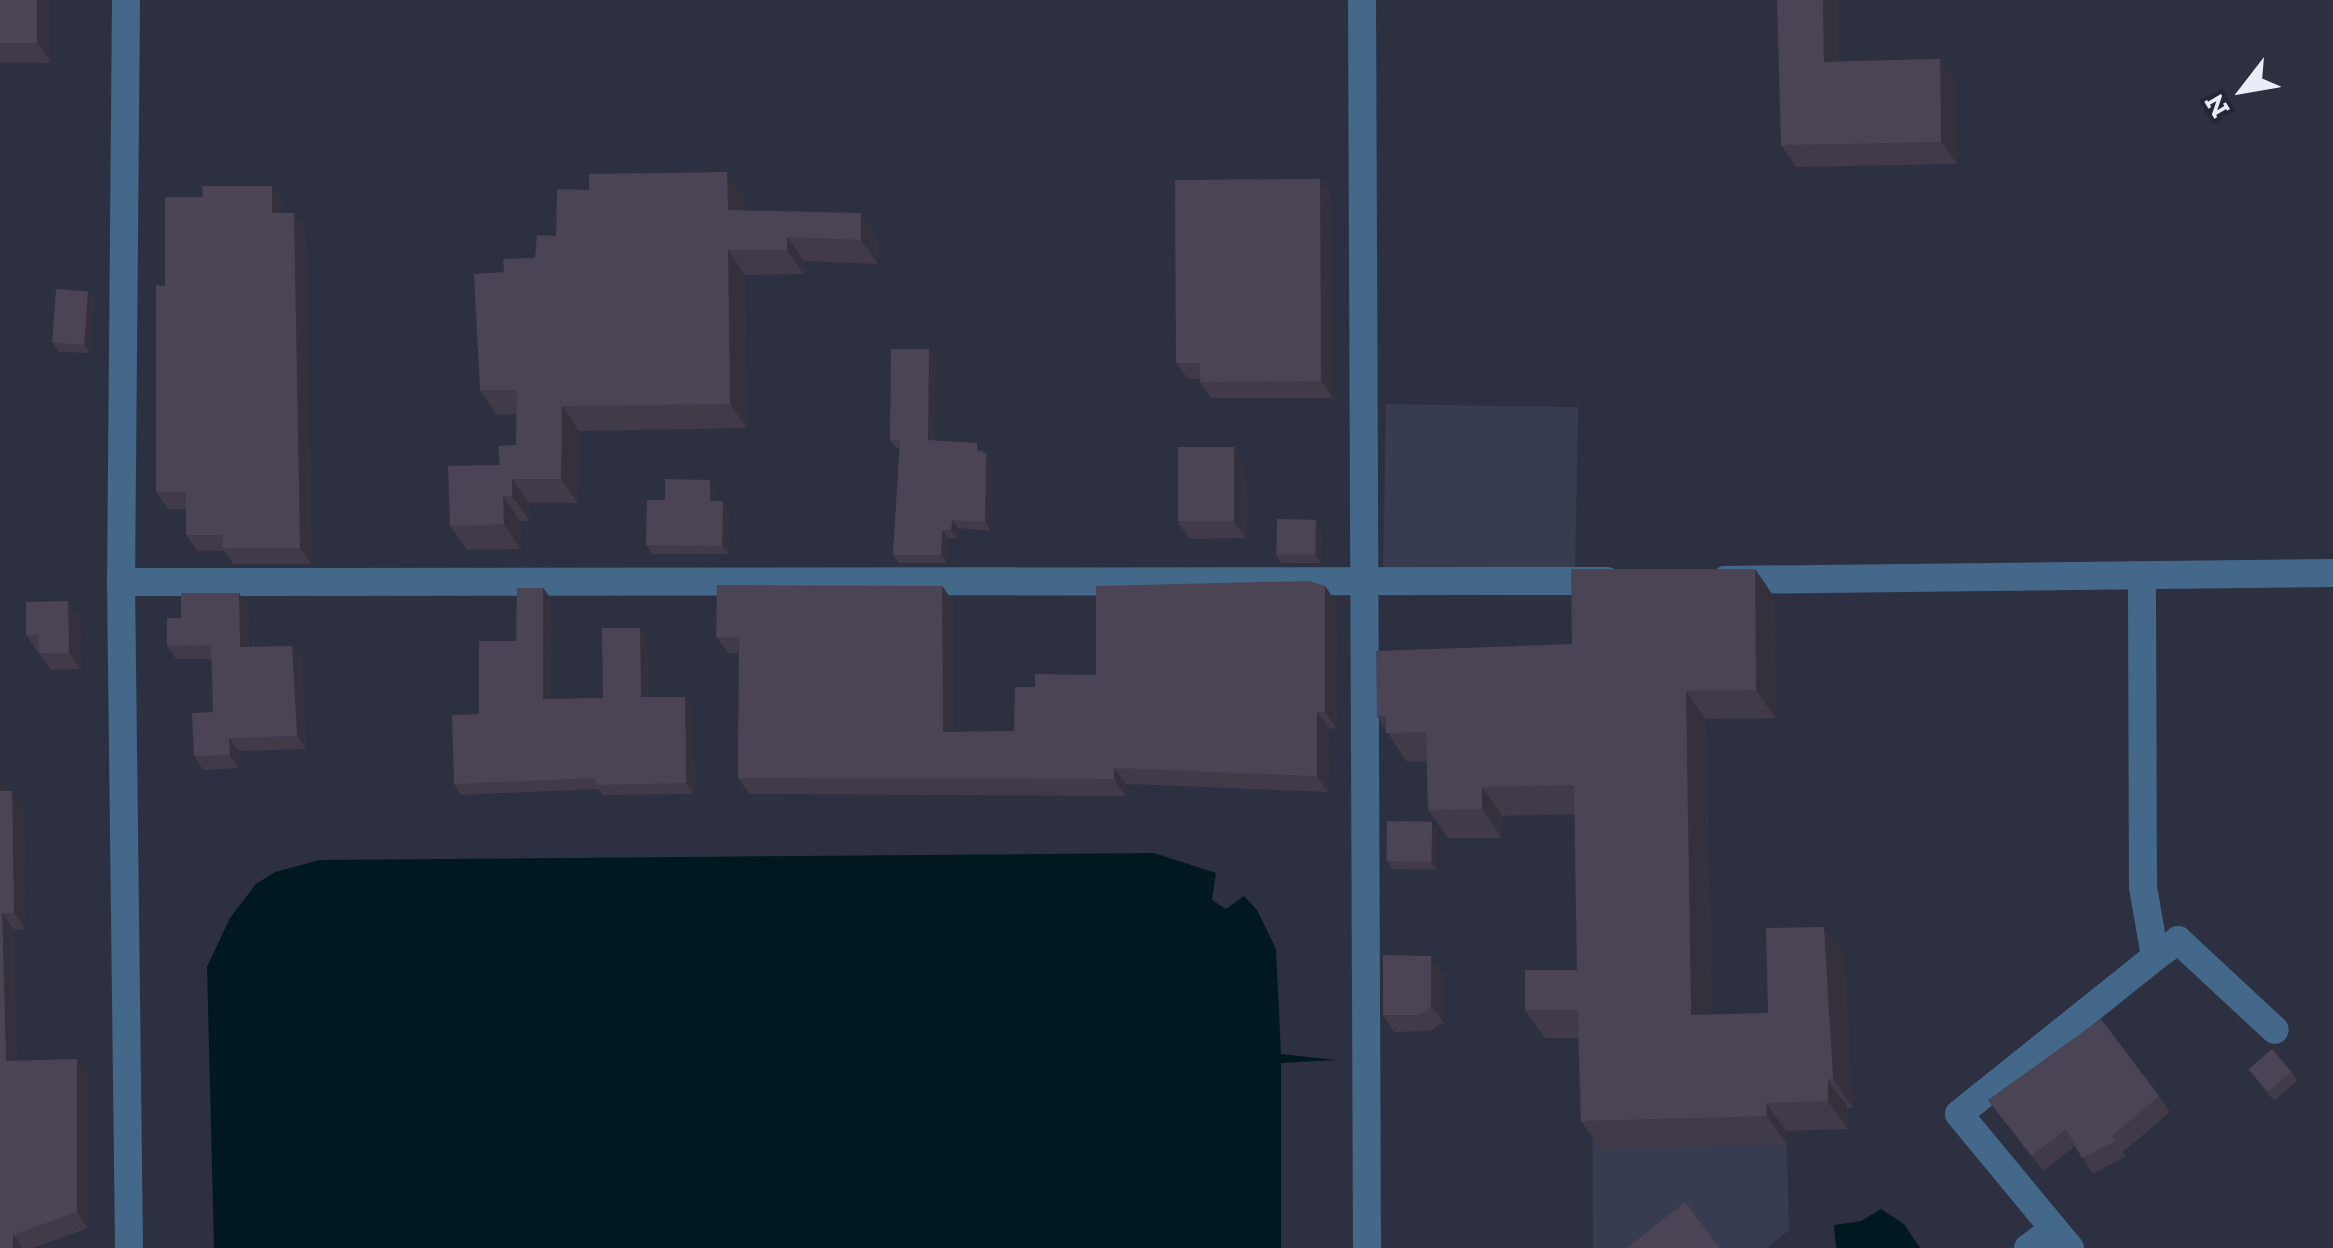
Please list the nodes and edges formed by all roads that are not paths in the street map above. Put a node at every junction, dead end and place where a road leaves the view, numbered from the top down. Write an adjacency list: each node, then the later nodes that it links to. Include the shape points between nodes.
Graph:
1 (126, 0): 7 (street)
2 (1362, 0): 8 (street)
3 (2333, 572): 4 (street)
4 (2142, 578): 6 (street); 9 (street, via 2143,887)
5 (1642, 580): 8 (street)
6 (1702, 580)
7 (121, 582): 8 (street); 12 (street)
8 (1362, 582): 13 (street)
9 (2155, 957): 10 (street, via 2178,940); 11 (street, via 1959,1114)
10 (2275, 1030)
11 (2062, 1238): 14 (street)
12 (129, 1248)
13 (1367, 1248)
14 (2028, 1248)

